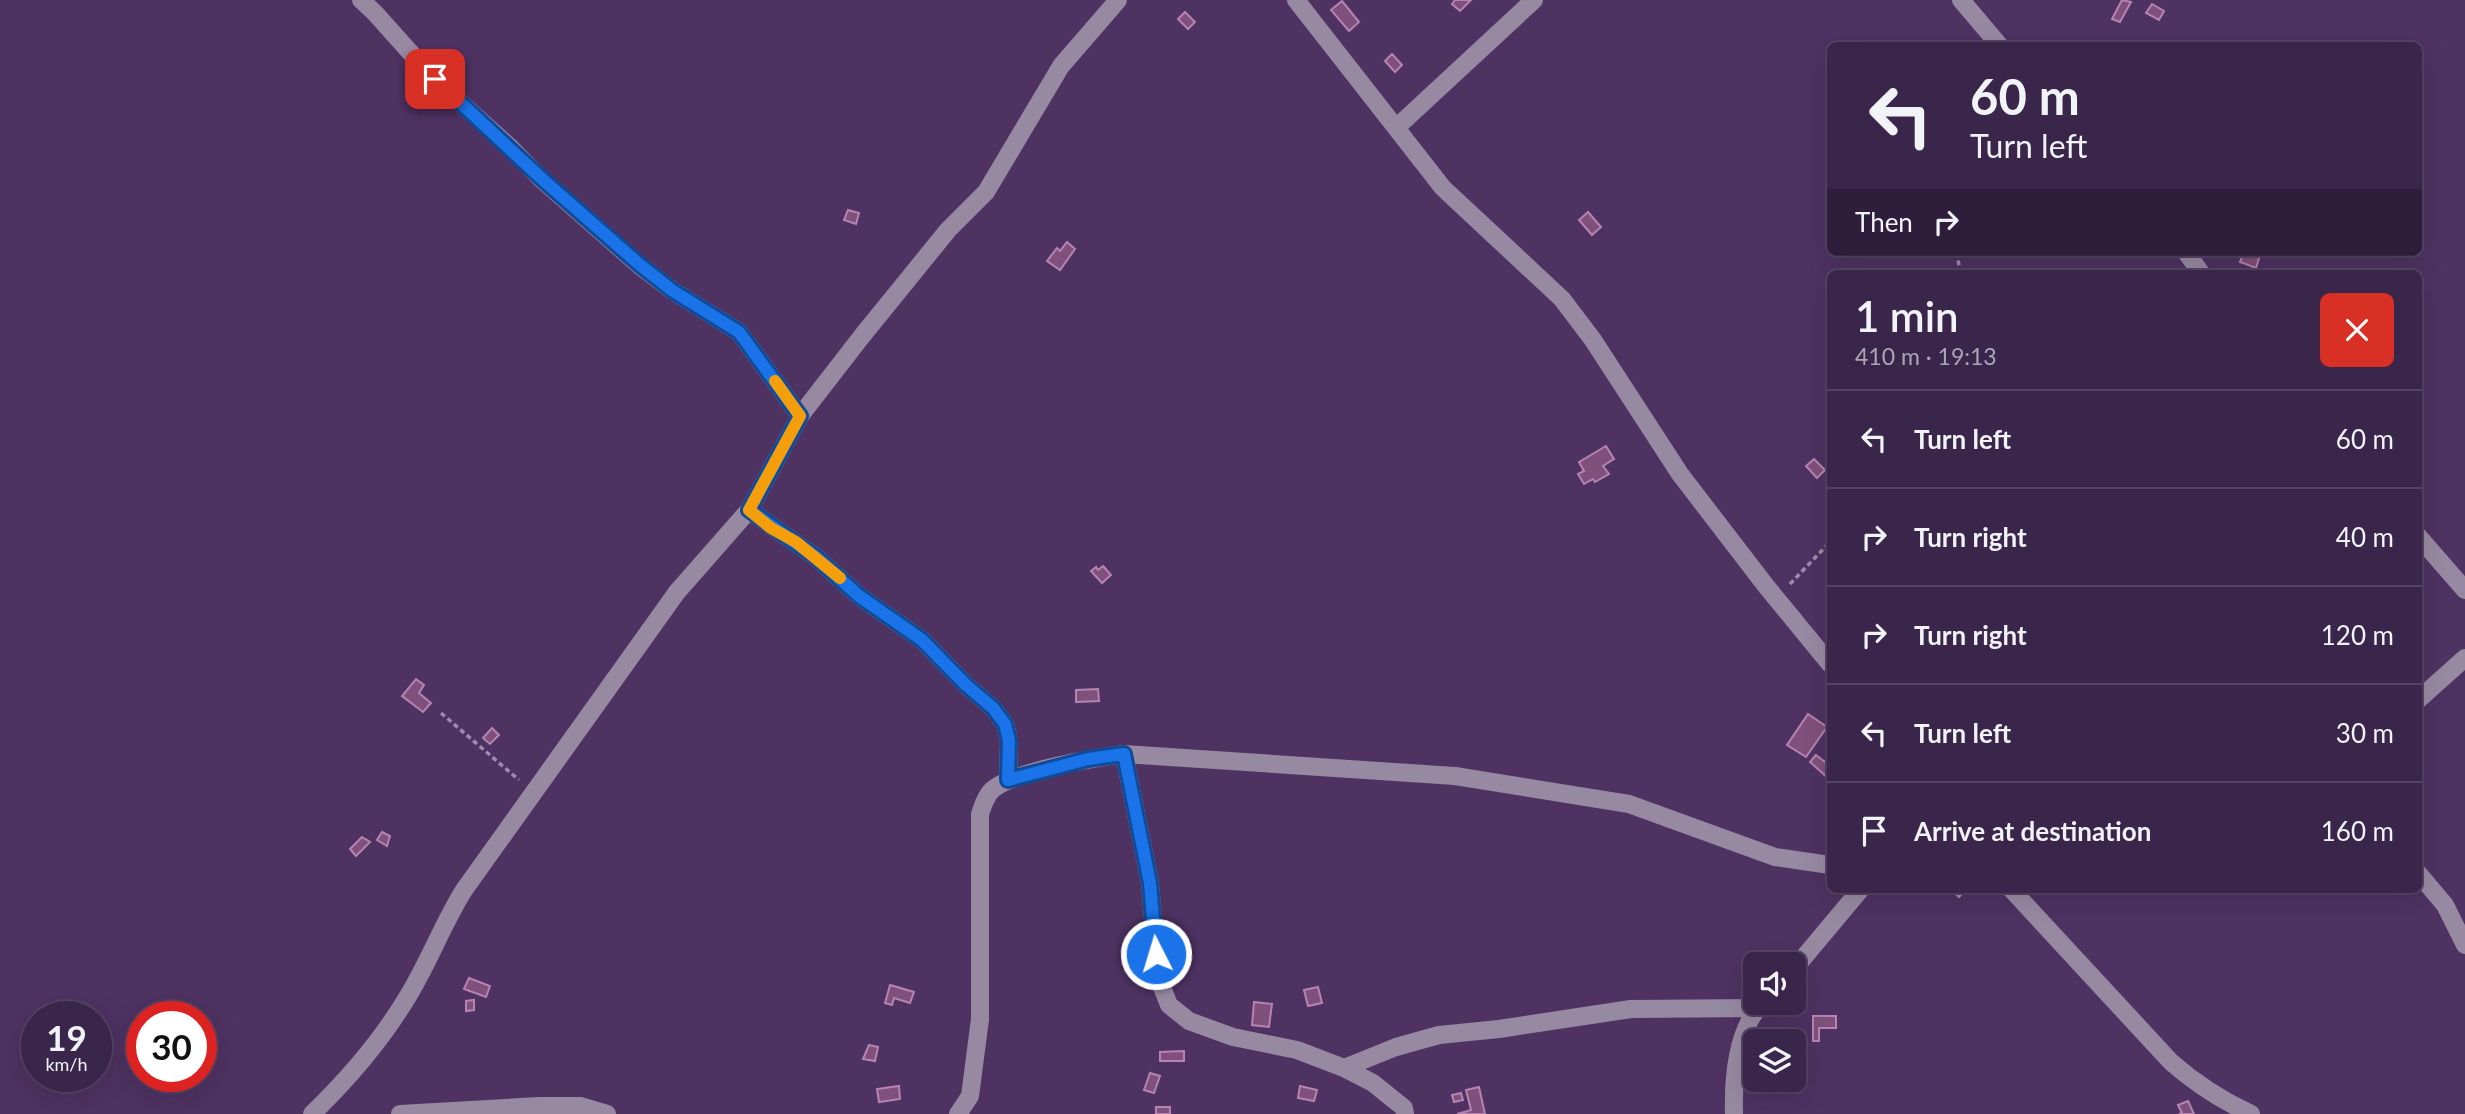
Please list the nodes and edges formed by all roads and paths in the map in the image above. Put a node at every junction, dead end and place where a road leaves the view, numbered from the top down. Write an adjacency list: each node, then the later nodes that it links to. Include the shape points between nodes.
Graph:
1 (361, 0): 10 (street, via 435,79 541,178 651,274 739,332)
2 (1118, 0): 10 (street, via 1062,66 986,192 948,230)
3 (1296, 0): 7 (street)
4 (1534, 0): 7 (street)
5 (1961, 0): 6 (street)
6 (1997, 42)
7 (1397, 127): 15 (street, via 1443,188 1562,299 1681,474)
8 (2189, 256): 9 (street)
9 (2200, 270)
10 (800, 416): 11 (street)
11 (749, 510): 21 (street, via 922,640 993,708 1005,724 1009,740); 22 (street, via 677,593)
12 (2422, 541): 14 (street)
13 (1827, 545): 15 (path)
14 (2465, 590)
15 (1776, 598): 17 (street)
16 (2465, 658): 18 (street)
17 (1827, 660)
18 (2422, 696)
19 (441, 713): 22 (path)
20 (1124, 754): 21 (street); 23 (street, via 1455,776 1629,804 1775,858); 31 (street, via 1150,883 1158,977 1169,1005 1189,1021 1222,1033 1297,1050)
21 (1008, 780): 36 (street, via 991,790 980,814 981,1020 970,1096)
22 (533, 792): 33 (street, via 448,915 432,954 392,1020)
23 (1827, 865)
24 (2422, 878): 27 (street, via 2445,905)
25 (1858, 893): 28 (street)
26 (2015, 893): 32 (street, via 2171,1062)
27 (2465, 945)
28 (1806, 955)
29 (1743, 1006): 31 (street, via 1631,1009 1439,1035)
30 (1755, 1015): 38 (street, via 1739,1047)
31 (1345, 1068): 37 (street, via 1373,1083 1404,1108)
32 (2233, 1109): 39 (street)
33 (312, 1114)
34 (400, 1114): 35 (street, via 539,1106 580,1106)
35 (607, 1114)
36 (958, 1114)
37 (1405, 1114)
38 (1734, 1114)
39 (2251, 1114)

